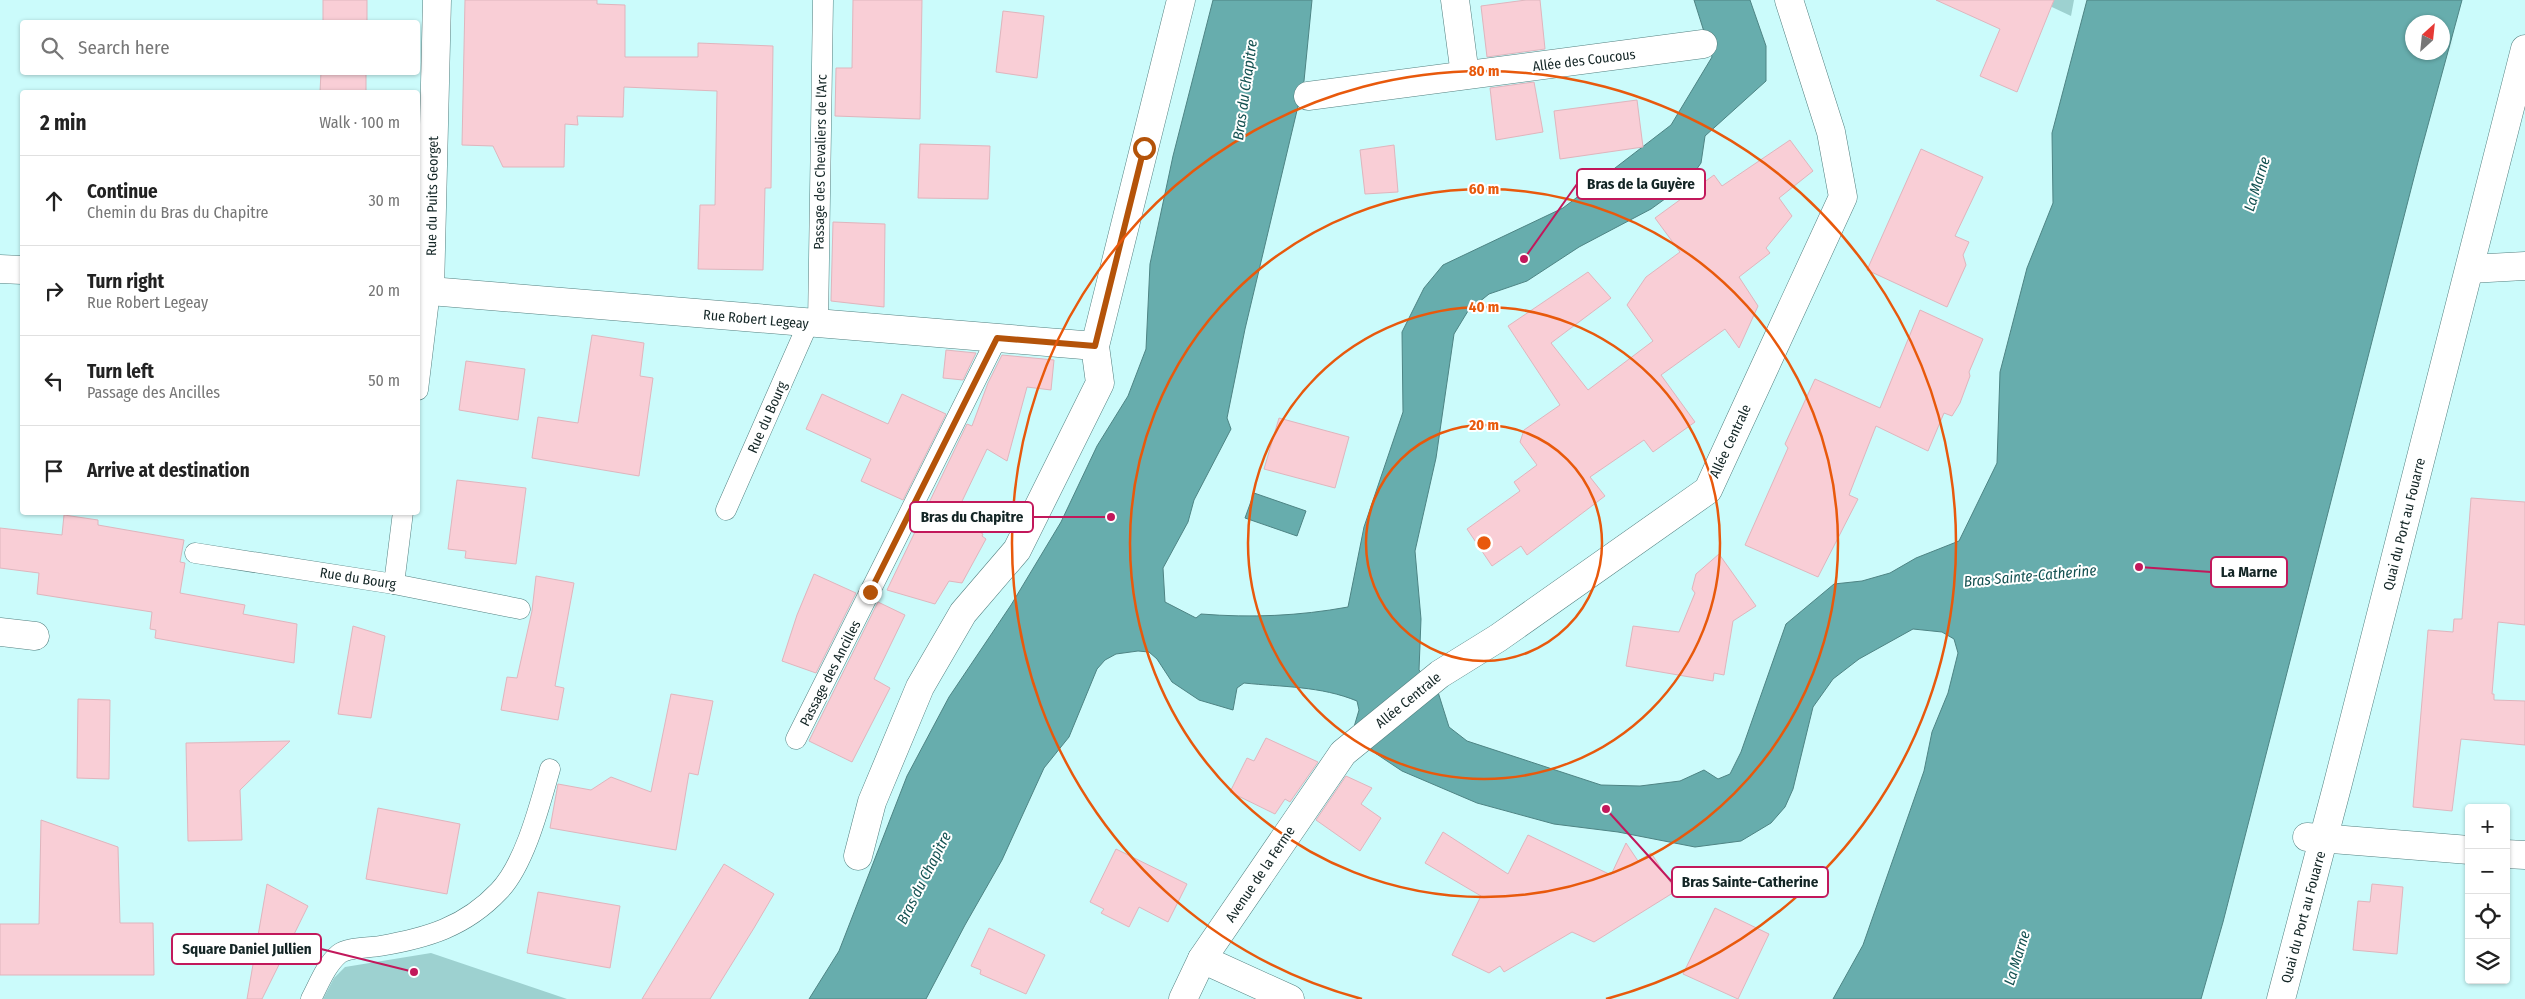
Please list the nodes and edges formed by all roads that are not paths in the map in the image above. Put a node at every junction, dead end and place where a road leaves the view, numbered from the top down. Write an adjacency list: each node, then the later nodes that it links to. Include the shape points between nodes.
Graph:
1 (437, 0): 14 (street, Rue du Puits Georget)
2 (823, 0): 15 (lane, Passage des Chevaliers de l'Arc)
3 (1181, 0): 17 (street)
4 (1455, 0): 8 (street)
5 (1789, 0): 27 (street, Allée Centrale, via 1832,132 1843,197 1708,490 1498,638 1440,674)
6 (1703, 44): 8 (street, Allée des Coucous)
7 (2525, 49): 12 (street, Quai du Port au Fouarre)
8 (1465, 75): 9 (street, Allée des Coucous)
9 (1308, 96)
10 (2525, 266): 12 (street)
11 (0, 269): 13 (street)
12 (2470, 269): 29 (street, Quai du Port au Fouarre)
13 (20, 270)
14 (424, 291): 15 (street, Rue Robert Legeay); 18 (lane, Rue du Puits Georget)
15 (813, 324): 16 (street, Rue Robert Legeay); 19 (lane, Rue du Bourg)
16 (997, 338): 17 (street, Rue Robert Legeay); 26 (lane, Passage des Ancilles)
17 (1095, 346): 33 (street, via 1100,383 1017,550 962,612 920,687 872,802)
18 (420, 357)
19 (726, 510)
20 (402, 515): 22 (lane)
21 (195, 553): 22 (lane, Rue du Bourg)
22 (394, 584): 23 (lane, Rue du Bourg)
23 (520, 609)
24 (0, 632): 25 (street)
25 (35, 636)
26 (796, 739)
27 (1344, 753): 34 (street, Avenue de la Ferme)
28 (550, 769): 35 (lane, via 537,816 522,853 501,890 473,915 424,938 341,952 329,965)
29 (2315, 838): 30 (street); 38 (street, Quai du Port au Fouarre)
30 (2465, 850)
31 (2510, 854): 32 (street)
32 (2525, 855)
33 (858, 856)
34 (1202, 959): 36 (street, Avenue de la Ferme); 37 (street)
35 (311, 999)
36 (1183, 999)
37 (1290, 999)
38 (2281, 999)

